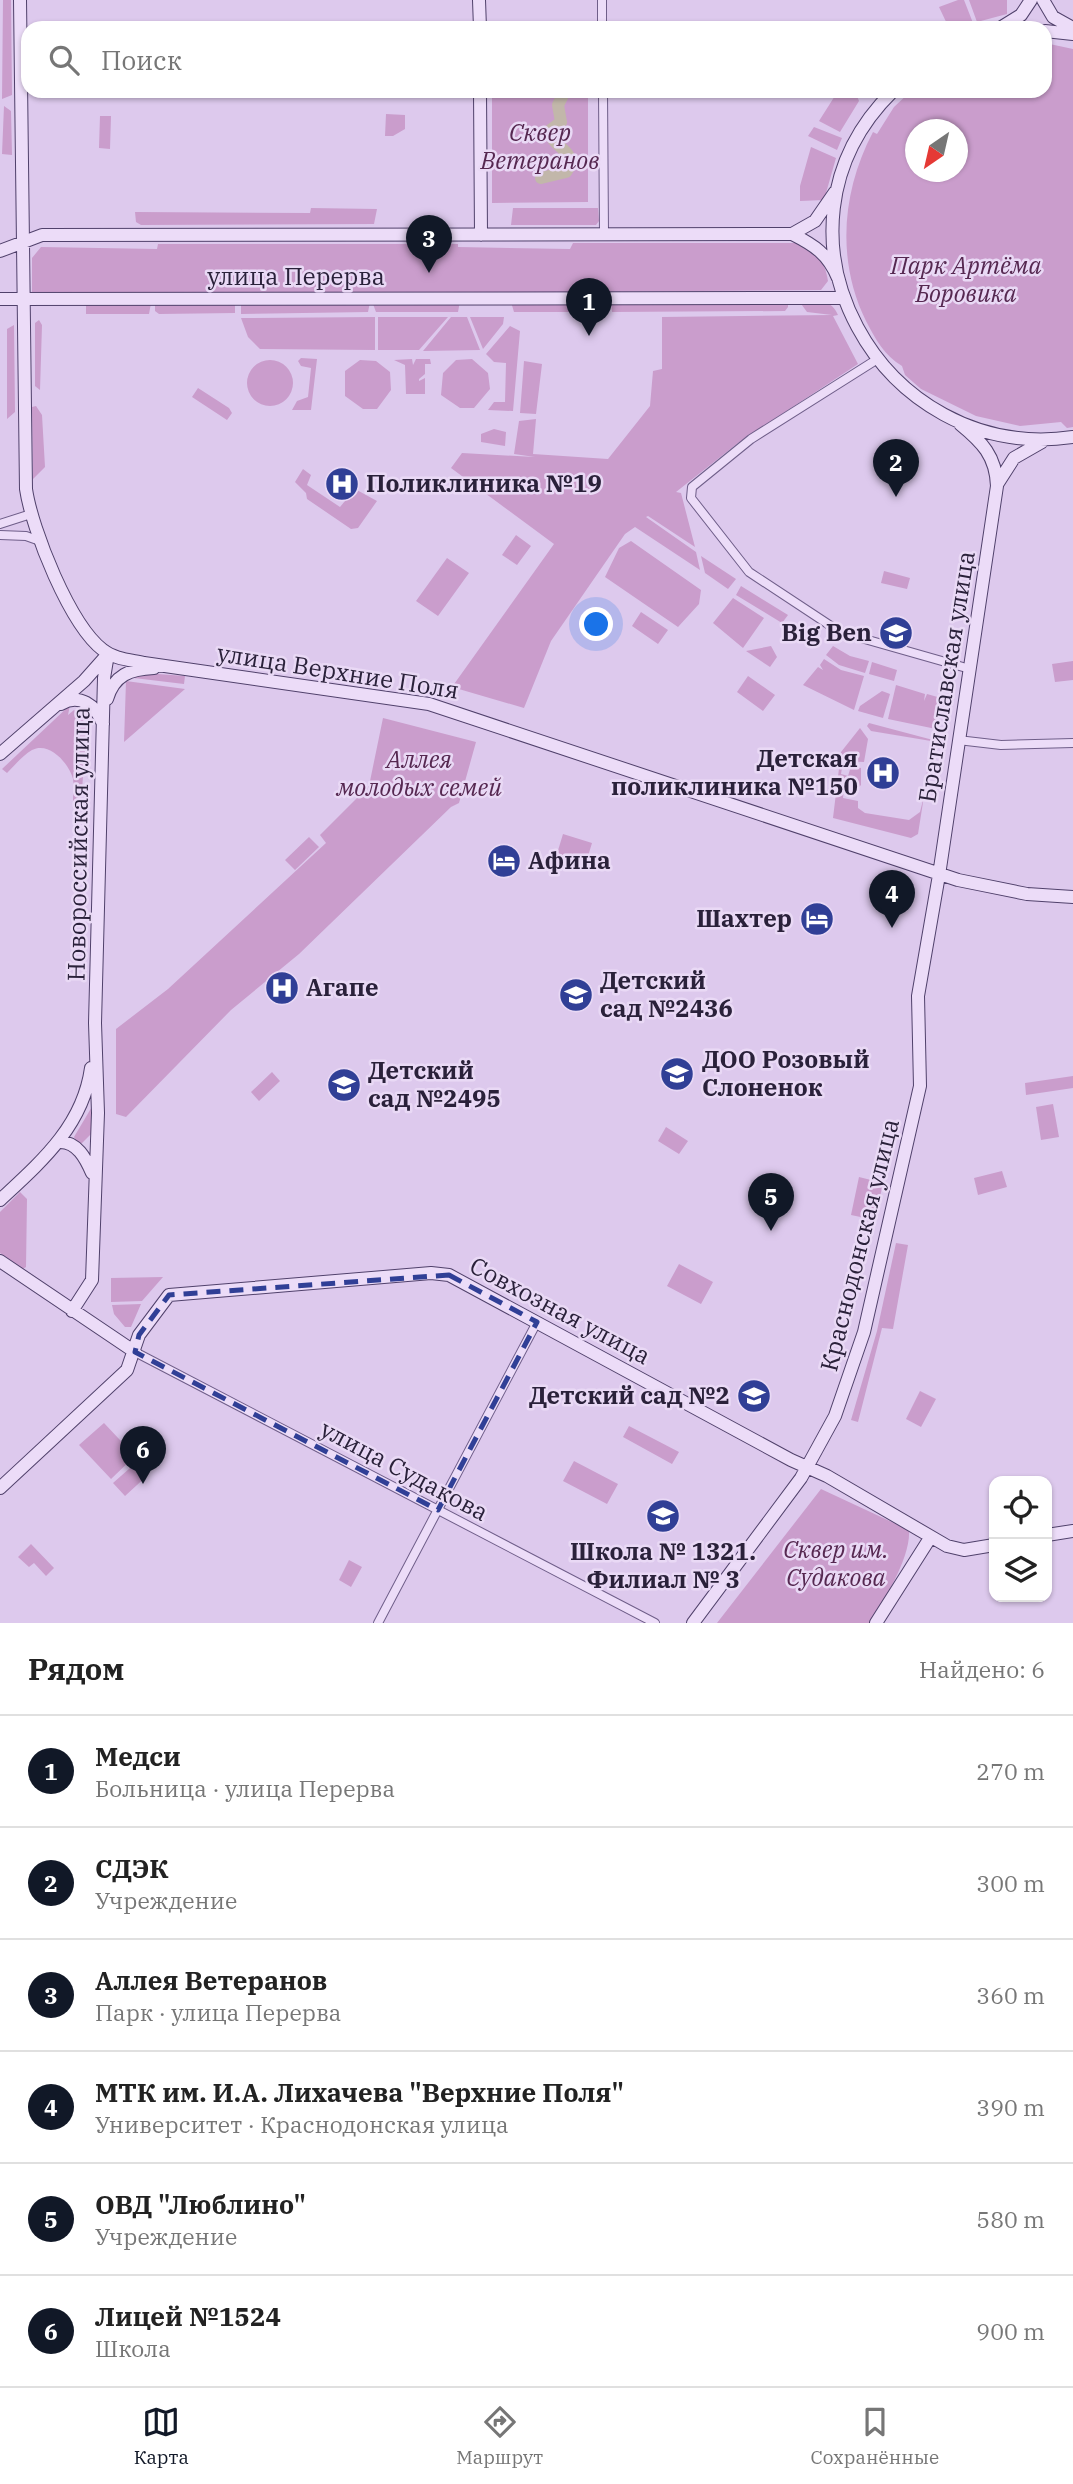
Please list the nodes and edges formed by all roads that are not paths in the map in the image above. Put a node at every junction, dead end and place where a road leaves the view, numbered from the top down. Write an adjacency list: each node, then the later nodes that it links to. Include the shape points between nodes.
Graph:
1 (20, 0): 11 (main road)
2 (479, 0): 6 (main road)
3 (602, 0): 7 (street)
4 (1031, 0): 8 (main road)
5 (1044, 0): 10 (main road, via 1053,17)
6 (480, 21)
7 (602, 21)
8 (1011, 21)
9 (1052, 31): 10 (main road)
10 (1073, 31)
11 (21, 81)
12 (21, 98): 20 (main road)
13 (480, 98): 19 (main road)
14 (603, 98): 17 (street)
15 (888, 98): 16 (main road, Братиславская улица, via 856,141)
16 (840, 183): 18 (main road, via 815,221); 22 (main road, Братиславская улица, via 834,221)
17 (604, 234): 18 (main road, улица Перерва); 19 (main road, улица Перерва)
18 (792, 234): 22 (main road, via 821,250)
19 (481, 235): 20 (main road, улица Перерва, via 42,234)
20 (23, 242): 21 (main road, улица Перерва); 25 (main road)
21 (0, 251)
22 (838, 278): 23 (main road, Братиславская улица)
23 (844, 298): 25 (main road, улица Перерва); 26 (main road, Братиславская улица)
24 (0, 299): 25 (main road, улица Перерва)
25 (23, 300): 31 (main road, via 24,463)
26 (876, 360): 27 (main road, Братиславская улица, via 915,398); 37 (street, via 751,439 692,487 691,498 749,572 826,624)
27 (960, 424): 29 (main road, Братиславская улица, via 1002,436); 30 (main road, Братиславская улица, via 989,451)
28 (1073, 437): 29 (main road, Братиславская улица)
29 (1045, 440): 30 (main road, Братиславская улица, via 1014,458)
30 (996, 486): 37 (main road, Братиславская улица)
31 (31, 514): 32 (street); 34 (main road)
32 (0, 524)
33 (0, 535): 34 (street)
34 (40, 541): 35 (main road, via 79,624)
35 (108, 654): 36 (main road, улица Верхние Поля); 38 (main road); 39 (main road, Новороссийская улица)
36 (175, 667): 39 (main road, via 122,675 113,684); 43 (main road, улица Верхние Поля, via 429,704)
37 (970, 669): 40 (main road, Братиславская улица)
38 (50, 711): 39 (main road, via 68,700 81,700); 42 (main road)
39 (104, 718): 45 (main road, Новороссийская улица)
40 (958, 740): 41 (street, via 1012,745); 43 (main road, Братиславская улица)
41 (1073, 743)
42 (0, 754)
43 (939, 874): 44 (main road, улица Верхние Поля, via 1027,894); 53 (main road, Краснодонская улица, via 918,996 920,1086 864,1332 838,1410)
44 (1073, 897)
45 (96, 1036): 46 (main road, Новороссийская улица, via 83,1100); 47 (main road, Новороссийская улица)
46 (59, 1142): 47 (main road, via 79,1150); 48 (main road, Новороссийская улица)
47 (94, 1177): 50 (main road, Новороссийская улица, via 92,1280)
48 (0, 1200)
49 (0, 1261): 50 (main road)
50 (72, 1311): 52 (main road)
51 (537, 1322): 52 (main road, Совхозная улица, via 449,1275 391,1275 169,1295 139,1335); 53 (main road, Совхозная улица); 55 (street)
52 (135, 1352): 54 (main road, via 127,1370); 55 (street, улица Судакова)
53 (808, 1468): 58 (main road, Совхозная улица); 62 (main road, Краснодонская улица)
54 (0, 1488)
55 (438, 1510): 60 (street); 61 (street, улица Судакова)
56 (1073, 1531): 57 (main road)
57 (1052, 1534)
58 (930, 1538): 59 (main road, Совхозная улица, via 964,1550); 63 (main road)
59 (989, 1546)
60 (378, 1623)
61 (655, 1623)
62 (693, 1623)
63 (876, 1623)

